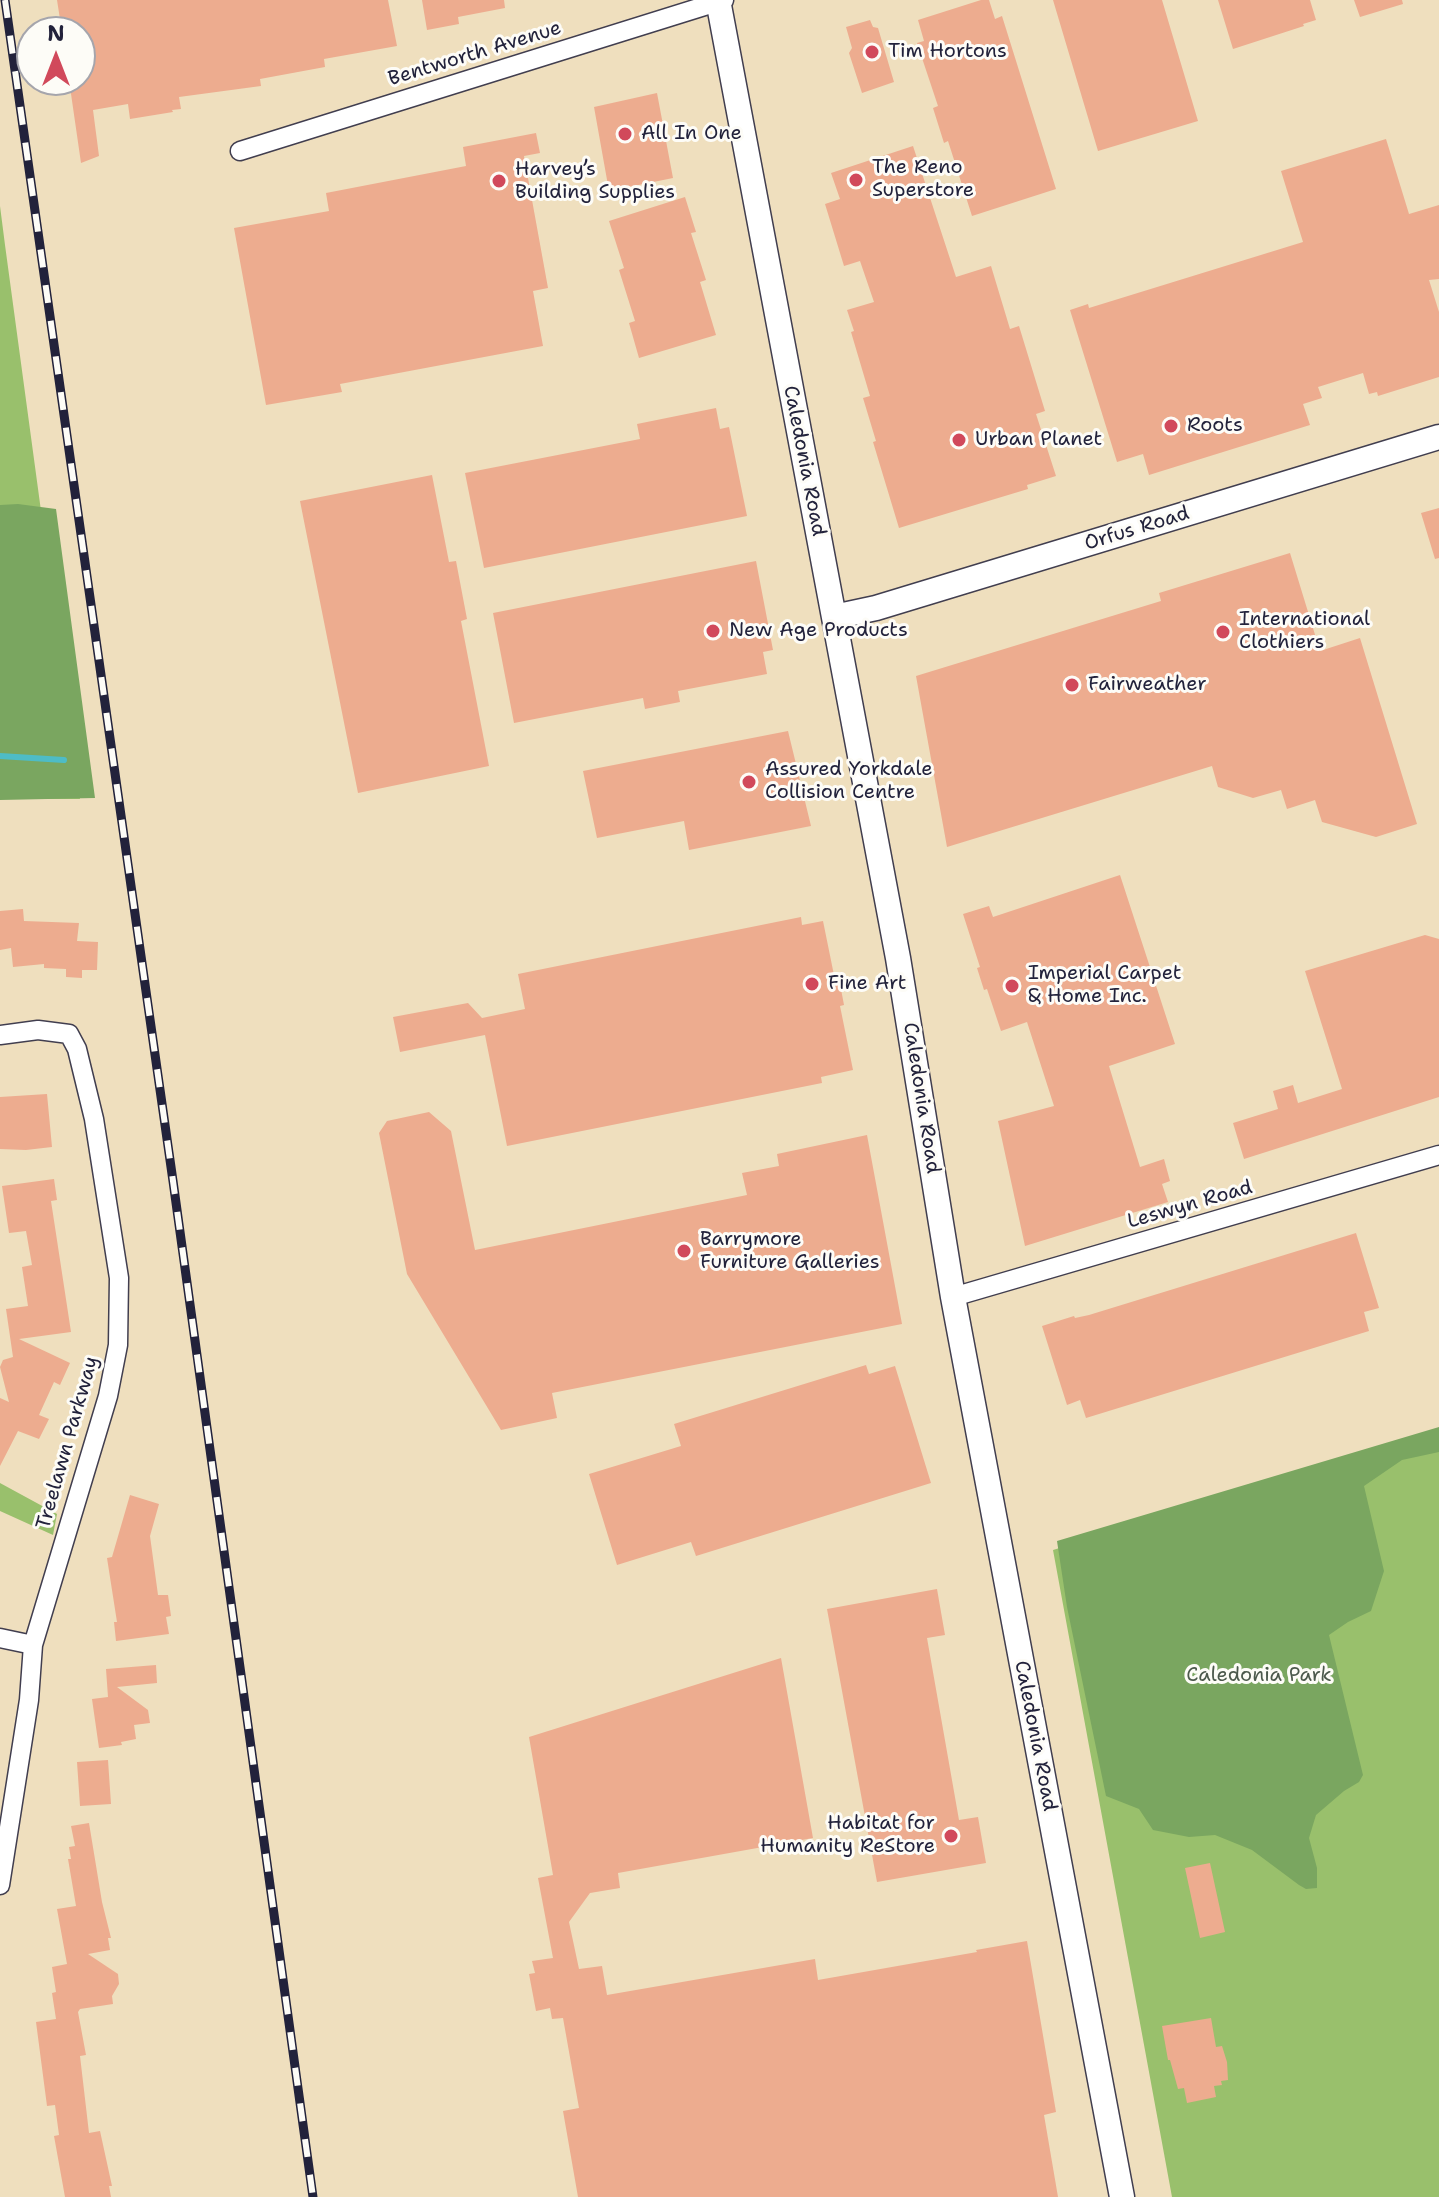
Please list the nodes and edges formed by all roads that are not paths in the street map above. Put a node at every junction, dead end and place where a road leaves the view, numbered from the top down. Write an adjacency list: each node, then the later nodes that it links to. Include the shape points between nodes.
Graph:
1 (720, 1): 2 (street, Bentworth Avenue); 4 (street, Caledonia Road)
2 (240, 151)
3 (1439, 437): 4 (street, Orfus Road)
4 (834, 617): 7 (street, Caledonia Road, via 898,958)
5 (0, 1035): 9 (street, Treelawn Parkway, via 38,1030 69,1034 77,1049 94,1119 119,1278 118,1345 108,1396)
6 (1439, 1155): 7 (street, Leswyn Road)
7 (953, 1297): 11 (street, Caledonia Road)
8 (0, 1638): 9 (street)
9 (33, 1645): 10 (street, Treelawn Parkway)
10 (0, 1885)
11 (1122, 2197)

